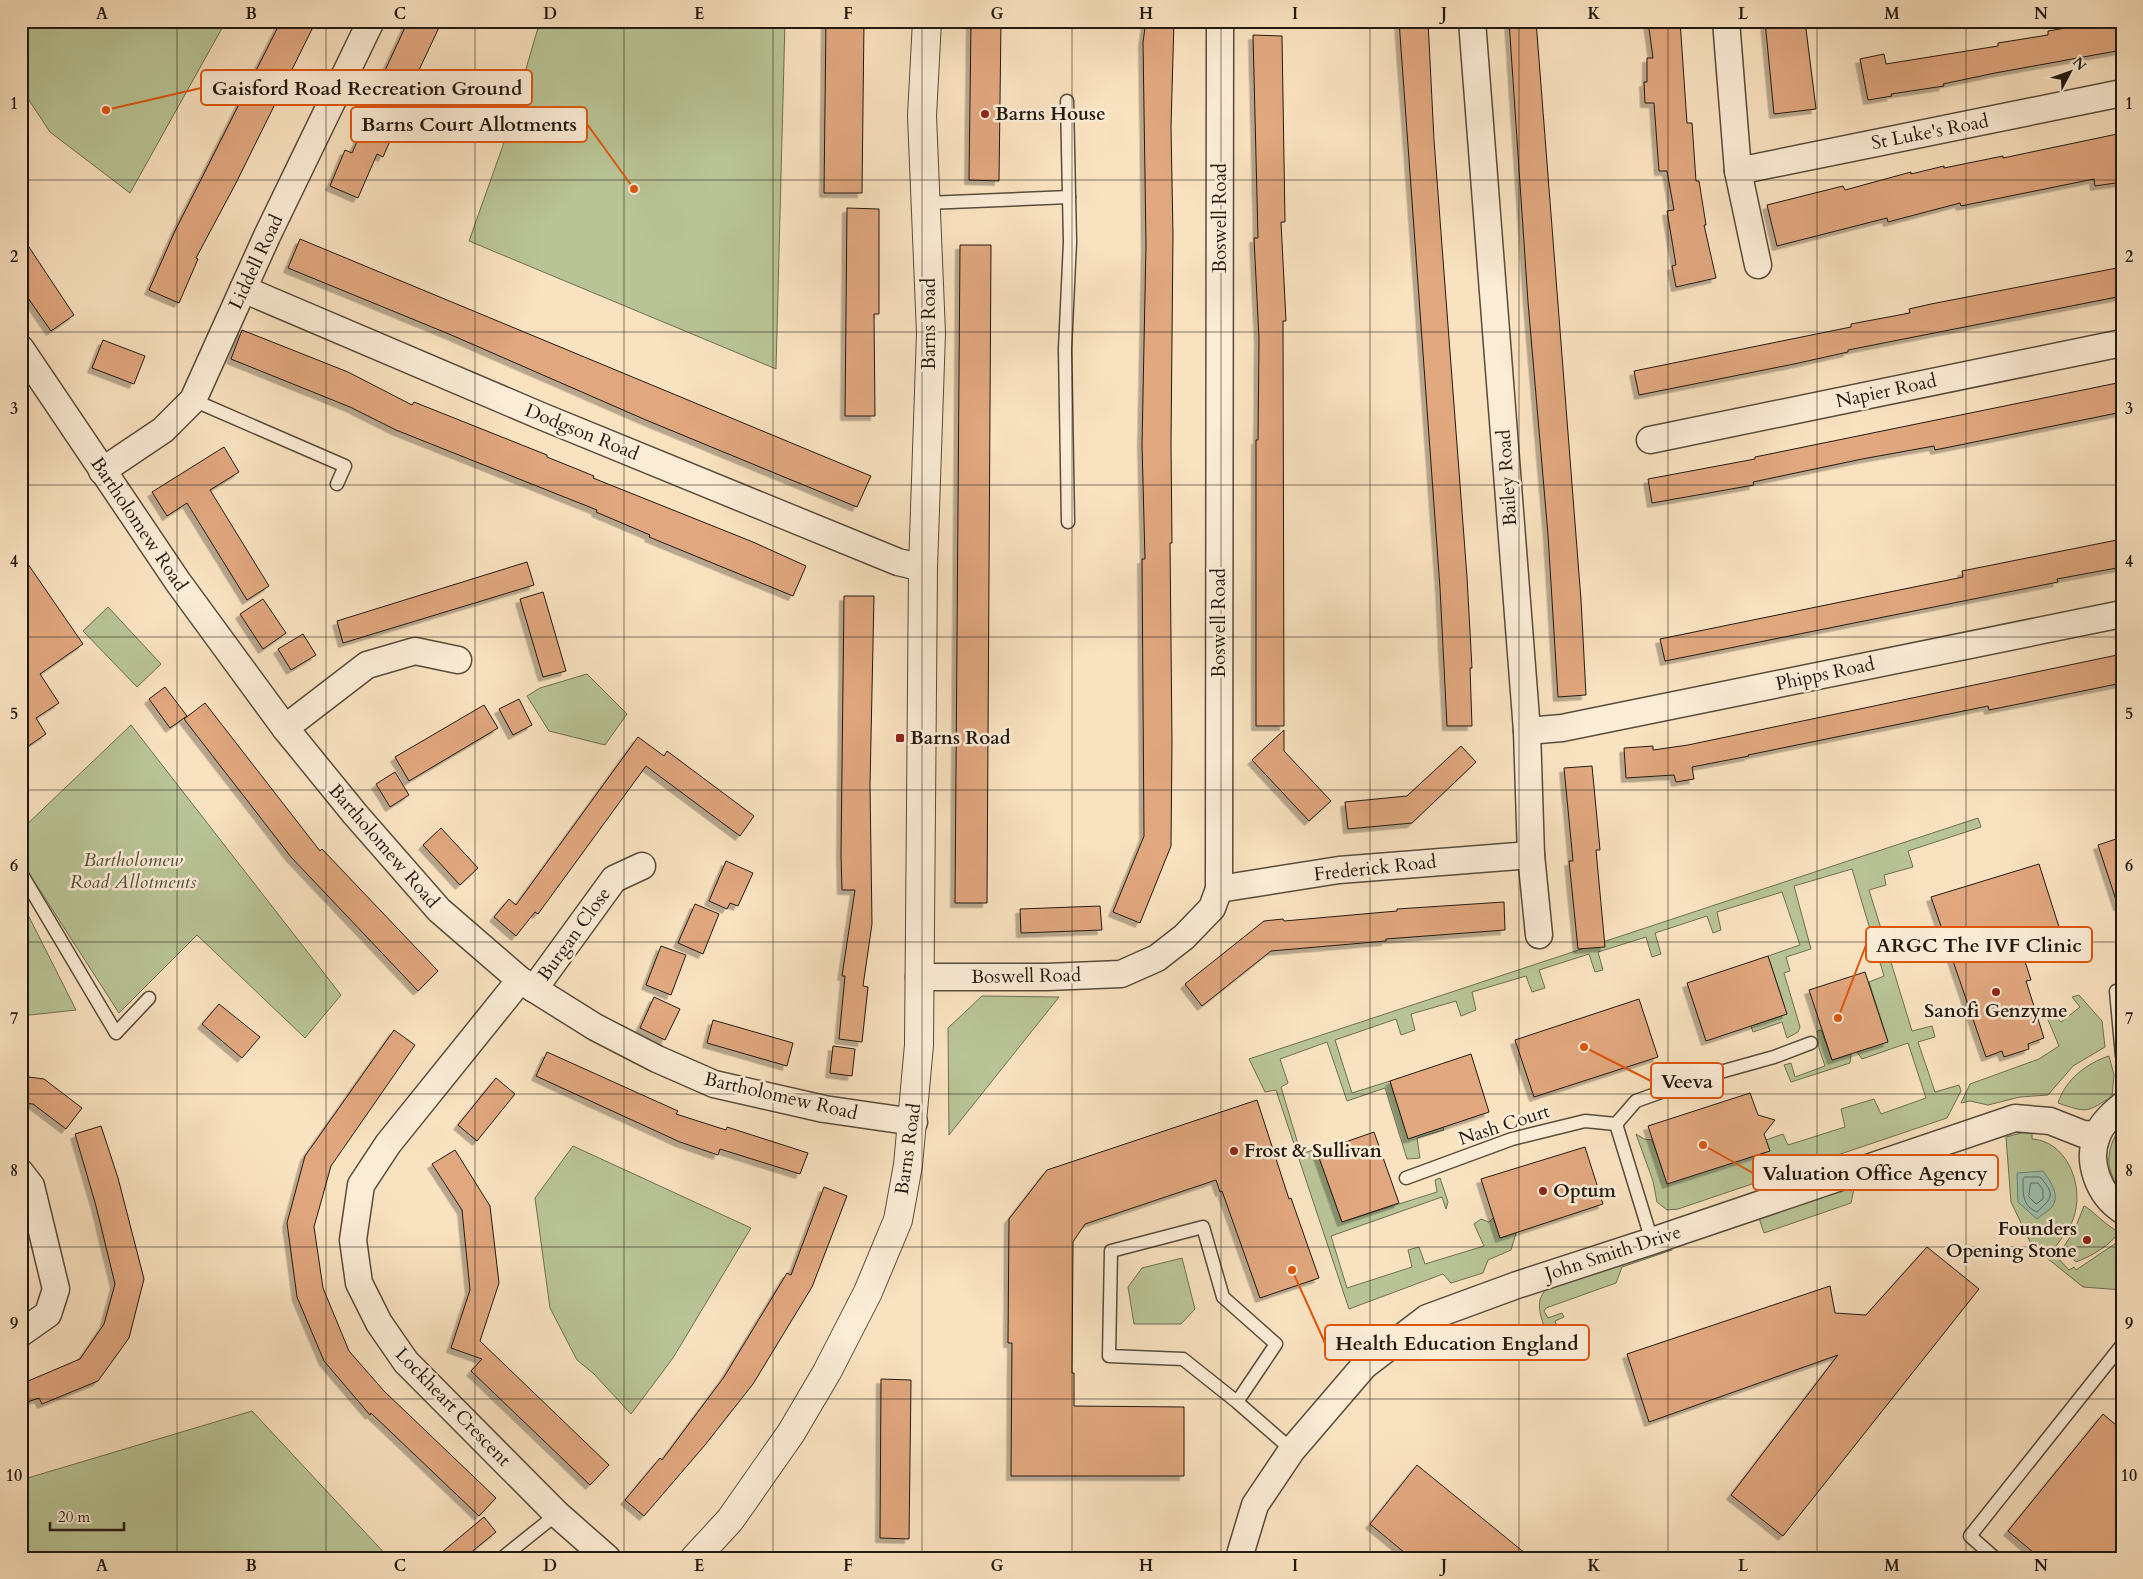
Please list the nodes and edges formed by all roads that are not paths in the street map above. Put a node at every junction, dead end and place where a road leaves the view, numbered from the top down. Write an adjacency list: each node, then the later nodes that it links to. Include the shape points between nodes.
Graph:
1 (371, 21): 12 (street, Liddell Road)
2 (928, 21): 10 (street, Barns Road, via 922,116)
3 (1220, 21): 28 (street, Boswell Road)
4 (1472, 21): 24 (street, Bailey Road)
5 (1726, 21): 8 (street)
6 (2122, 93): 8 (street, St Luke's Road)
7 (1066, 100): 9 (lane)
8 (1738, 171): 11 (street)
9 (1069, 197): 10 (lane); 19 (lane, via 1065,349)
10 (926, 203): 20 (street, Barns Road, via 931,333)
11 (1758, 265)
12 (243, 289): 15 (street, Liddell Road); 20 (street, Dodgson Road, via 532,412 889,558)
13 (2122, 343): 16 (street, Napier Road)
14 (21, 349): 17 (street, Bartholomew Road)
15 (193, 400): 17 (street, Liddell Road, via 163,430); 18 (lane, via 345,466)
16 (1650, 440)
17 (102, 471): 23 (street, Bartholomew Road)
18 (337, 484)
19 (1068, 522)
20 (924, 568): 30 (street, Barns Road)
21 (2122, 614): 24 (street, Phipps Road, via 1562,728)
22 (458, 660): 23 (street, via 415,650 367,665)
23 (285, 728): 31 (street, Bartholomew Road, via 440,910)
24 (1527, 731): 25 (street, Bailey Road)
25 (1531, 855): 28 (street, Frederick Road, via 1339,870); 29 (street, Bailey Road)
26 (642, 866): 31 (street, Burgan Close, via 614,879)
27 (21, 873): 33 (lane, via 116,1032)
28 (1219, 889): 30 (street, Boswell Road, via 1212,908 1184,937 1157,958 1121,974)
29 (1539, 935)
30 (919, 977): 37 (street, Barns Road)
31 (527, 984): 37 (street, Bartholomew Road, via 595,1027 657,1060 714,1084 824,1109); 48 (street, Lockheart Crescent, via 388,1144 361,1185 353,1240 359,1283 379,1323 406,1362)
32 (2116, 991): 35 (lane)
33 (150, 998)
34 (1811, 1043): 38 (lane, via 1636,1101)
35 (2122, 1056)
36 (2122, 1106): 39 (street)
37 (914, 1122): 51 (street, Barns Road, via 898,1220 868,1292 791,1434 730,1520)
38 (1616, 1124): 41 (lane, Nash Court, via 1585,1120 1512,1139); 43 (lane)
39 (2097, 1135): 42 (street, via 2094,1165 2099,1182 2108,1197); 43 (street, John Smith Drive, via 2083,1134 2050,1121 2015,1118)
40 (21, 1173): 44 (street, via 31,1186 56,1289 48,1314)
41 (1406, 1178)
42 (2122, 1210)
43 (1652, 1241): 47 (street, John Smith Drive, via 1517,1284 1427,1318 1364,1366)
44 (21, 1333)
45 (2122, 1345): 53 (lane, via 1970,1536)
46 (1237, 1402): 46 (lane, via 1183,1359 1109,1356 1111,1251 1203,1227 1223,1297 1276,1344); 47 (lane)
47 (1292, 1450): 52 (street, John Smith Drive, via 1255,1505)
48 (557, 1514): 49 (lane); 50 (street, Lockheart Crescent)
49 (502, 1558)
50 (607, 1558)
51 (695, 1558)
52 (1239, 1558)
53 (1996, 1558)

